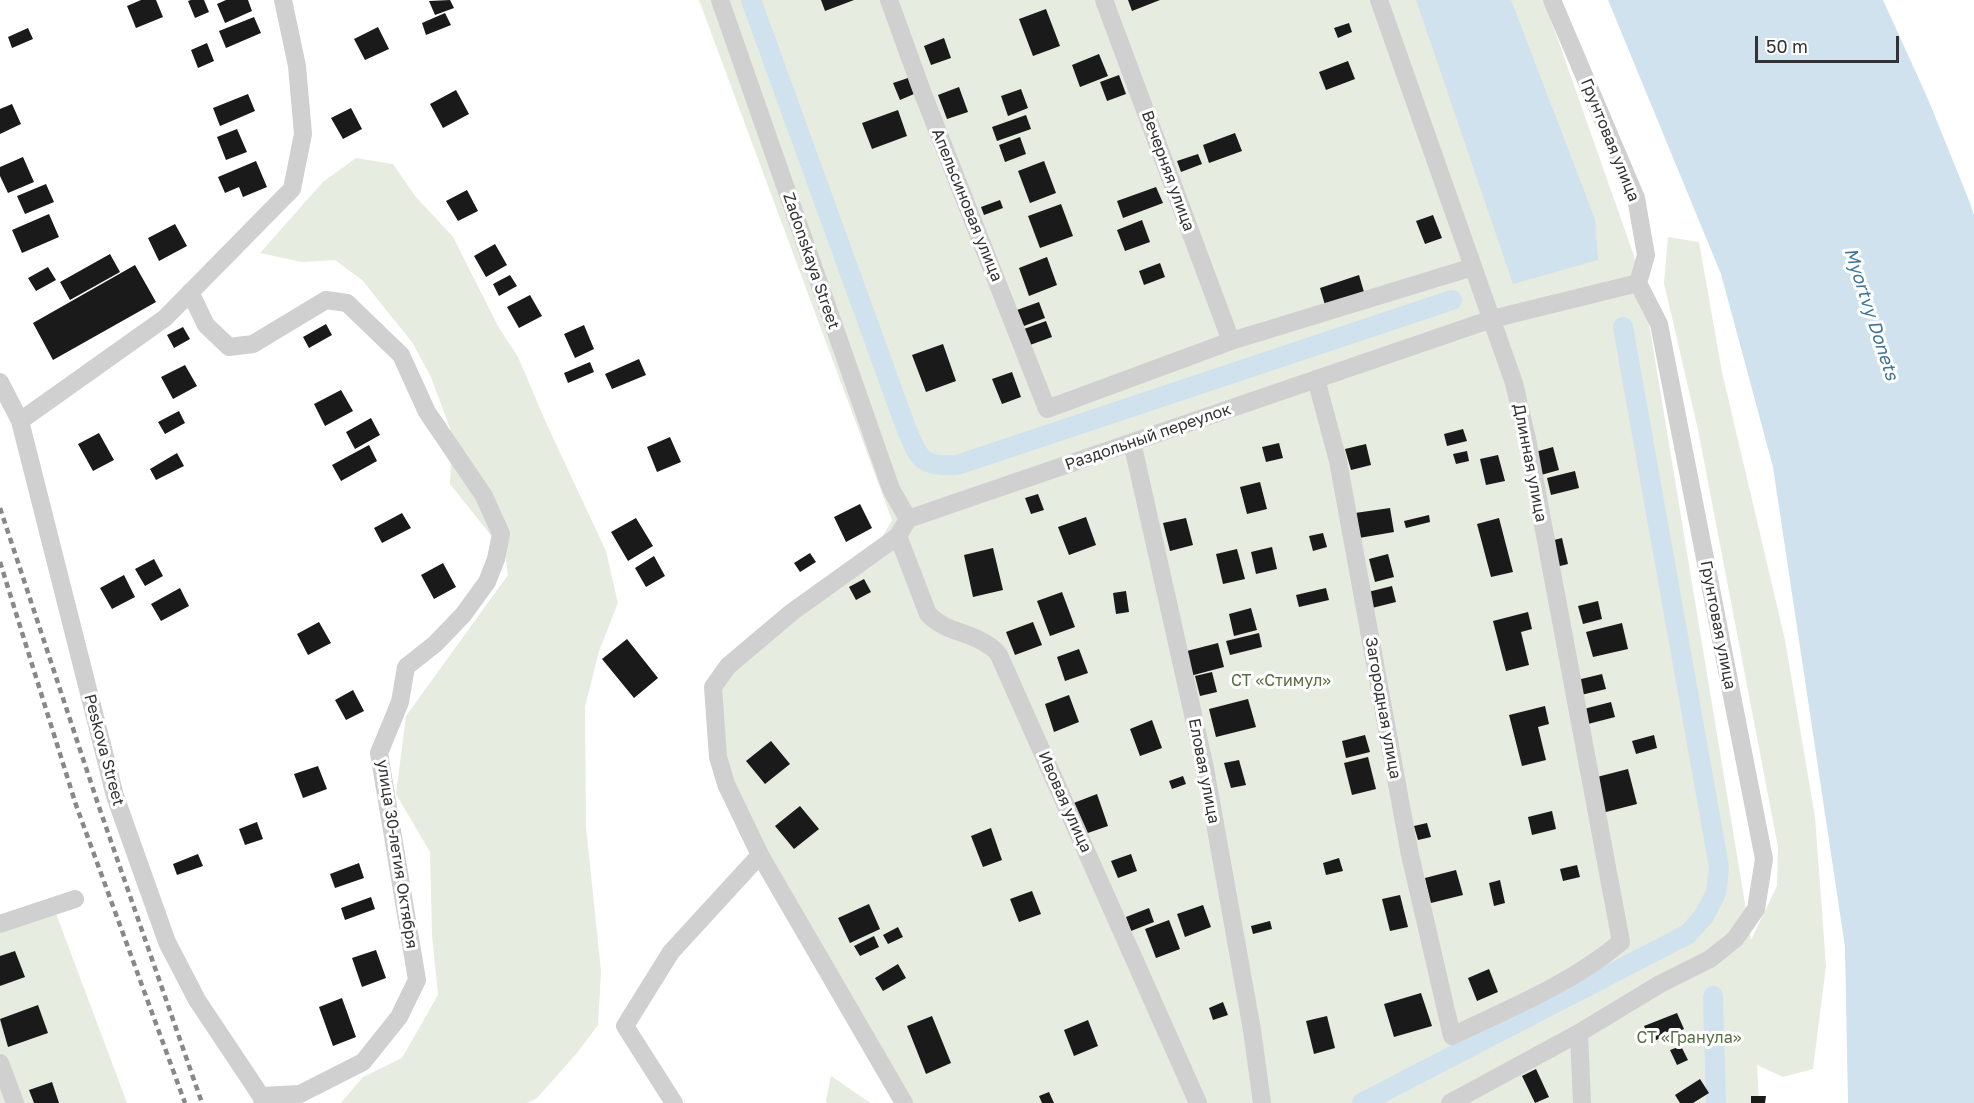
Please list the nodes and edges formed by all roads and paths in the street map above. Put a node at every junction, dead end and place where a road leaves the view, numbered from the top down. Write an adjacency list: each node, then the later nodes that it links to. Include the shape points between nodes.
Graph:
1 (283, 0): 9 (street, via 297,66 303,134 292,189)
2 (720, 0): 16 (street, Zadonskaya Street, via 891,489)
3 (889, 0): 11 (street, Апельсиновая улица, via 1047,409)
4 (1104, 0): 11 (street, Вечерняя улица)
5 (1380, 0): 7 (street, Длинная улица)
6 (1552, 0): 8 (street, Грунтовая улица, via 1636,198 1646,255)
7 (1473, 267): 10 (street, Длинная улица); 11 (street)
8 (1638, 283): 10 (street, Раздольный переулок); 21 (street, Грунтовая улица, via 1659,324 1764,859 1756,909 1735,939 1710,959)
9 (190, 292): 14 (street, via 165,318); 24 (street, улица 30-летия Октября, via 206,325 229,347 253,344 326,300 347,303 400,355 427,412 484,496 501,534 487,582 463,615 406,667 400,702 379,753 417,980 399,1017 363,1062 300,1094)
10 (1492, 319): 12 (street, Раздольный переулок); 22 (street, Длинная улица, via 1514,383 1527,439 1620,942 1599,961 1556,987)
11 (1231, 341)
12 (1316, 379): 15 (street, Раздольный переулок); 22 (street, Загородная улица, via 1338,461 1410,855)
13 (0, 382): 14 (street, Peskova Street)
14 (20, 421): 24 (street, Peskova Street, via 115,796 166,942 197,1000)
15 (1131, 442): 16 (street, Раздольный переулок); 29 (street, Еловая улица, via 1205,768)
16 (908, 519): 17 (street)
17 (898, 536): 18 (street, via 792,612 728,666 713,687 720,770); 28 (street, Ивовая улица, via 927,614 937,624 987,644 999,655)
18 (760, 855): 26 (street, via 671,952 625,1026); 27 (street)
19 (75, 899): 20 (street)
20 (0, 924)
21 (1578, 1033): 30 (street, Грунтовая улица); 31 (street)
22 (1452, 1036)
23 (0, 1063): 25 (street)
24 (262, 1099)
25 (15, 1103)
26 (674, 1103)
27 (904, 1103)
28 (1198, 1103)
29 (1262, 1103)
30 (1450, 1103)
31 (1582, 1103)

